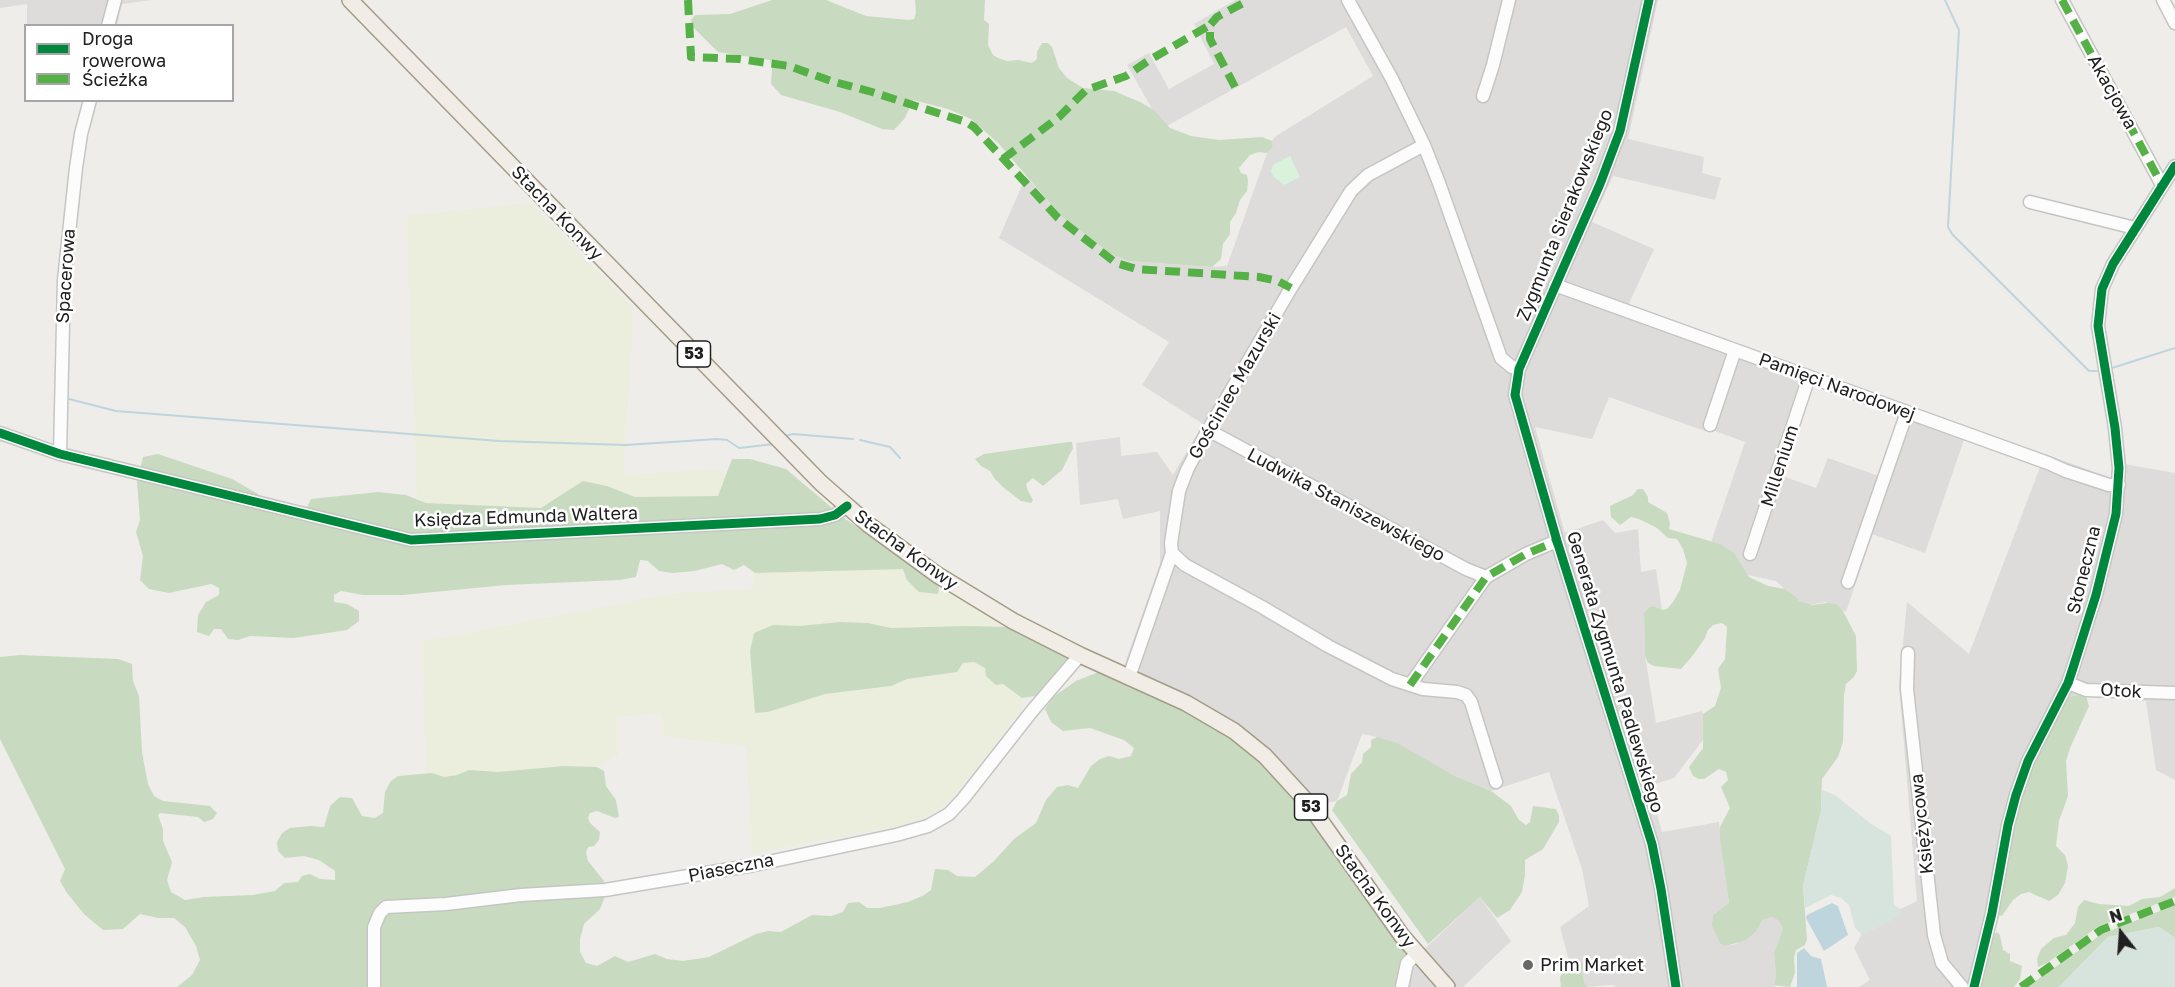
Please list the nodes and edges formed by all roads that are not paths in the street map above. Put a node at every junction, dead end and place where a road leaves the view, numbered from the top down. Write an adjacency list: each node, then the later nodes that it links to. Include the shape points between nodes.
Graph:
1 (115, 0): 9 (street)
2 (350, 0): 27 (main road, Stacha Konwy / 53)
3 (1348, 0): 12 (street)
4 (1509, 0): 10 (street)
5 (1649, 0): 17 (street, Zygmunta Sierakowskiego, via 1620,131)
6 (2062, 0): 14 (street, Akacjowa)
7 (2163, 0): 8 (street)
8 (2175, 23)
9 (109, 24)
10 (1483, 96)
11 (90, 102): 25 (street, Spacerowa, via 76,168 64,280)
12 (1424, 145): 19 (street, via 1501,358); 23 (street, Gościniec Mazurski, via 1368,175 1351,191)
13 (2175, 166): 14 (street, Słoneczna)
14 (2162, 185): 16 (street, Słoneczna)
15 (2030, 202): 16 (street)
16 (2135, 228): 26 (street, Słoneczna, via 2109,270 2098,318 2115,428)
17 (1555, 285): 18 (street, Pamięci Narodowej); 19 (street, Zygmunta Sierakowskiego)
18 (1736, 350): 20 (street, Pamięci Narodowej); 22 (street)
19 (1519, 369): 28 (street, Generała Zygmunta Padlewskiego, via 1517,408)
20 (1809, 377): 21 (street, Pamięci Narodowej); 30 (street, Millenium)
21 (1907, 412): 26 (street, Pamięci Narodowej, via 2076,475); 32 (street)
22 (1710, 426)
23 (1208, 430): 29 (street, Gościniec Mazurski, via 1179,491); 31 (street, Ludwika Staniszewskiego)
24 (0, 433): 25 (street, Księdza Edmunda Waltera)
25 (60, 454): 27 (street, Księdza Edmunda Waltera, via 411,540 820,519)
26 (2119, 485): 36 (street, Słoneczna, via 2096,595)
27 (847, 506): 34 (main road, Stacha Konwy / 53, via 942,578)
28 (1557, 541): 31 (street); 44 (street, Generała Zygmunta Padlewskiego, via 1652,844)
29 (1172, 553): 35 (street, Gościniec Mazurski); 37 (street, via 1185,565 1328,646)
30 (1750, 554)
31 (1486, 577): 37 (street)
32 (1848, 582)
33 (1908, 653): 45 (street, Księżycowa, via 1907,689 1934,935 1942,963)
34 (1080, 655): 35 (main road, Stacha Konwy / 53); 41 (street, Piaseczna, via 963,799 949,814 928,826 754,865 605,890 386,907 374,927)
35 (1129, 677): 40 (main road, Stacha Konwy / 53, via 1213,718 1276,767 1308,803)
36 (2068, 683): 38 (street, Otok, via 2086,690); 46 (street, Słoneczna, via 2019,783)
37 (1410, 685): 39 (street, via 1457,692 1469,699)
38 (2175, 693)
39 (1496, 782)
40 (1416, 954): 42 (street, via 1407,963); 43 (main road, Stacha Konwy / 53)
41 (375, 987)
42 (1402, 987)
43 (1447, 987)
44 (1676, 987)
45 (1962, 987)
46 (1974, 987)

